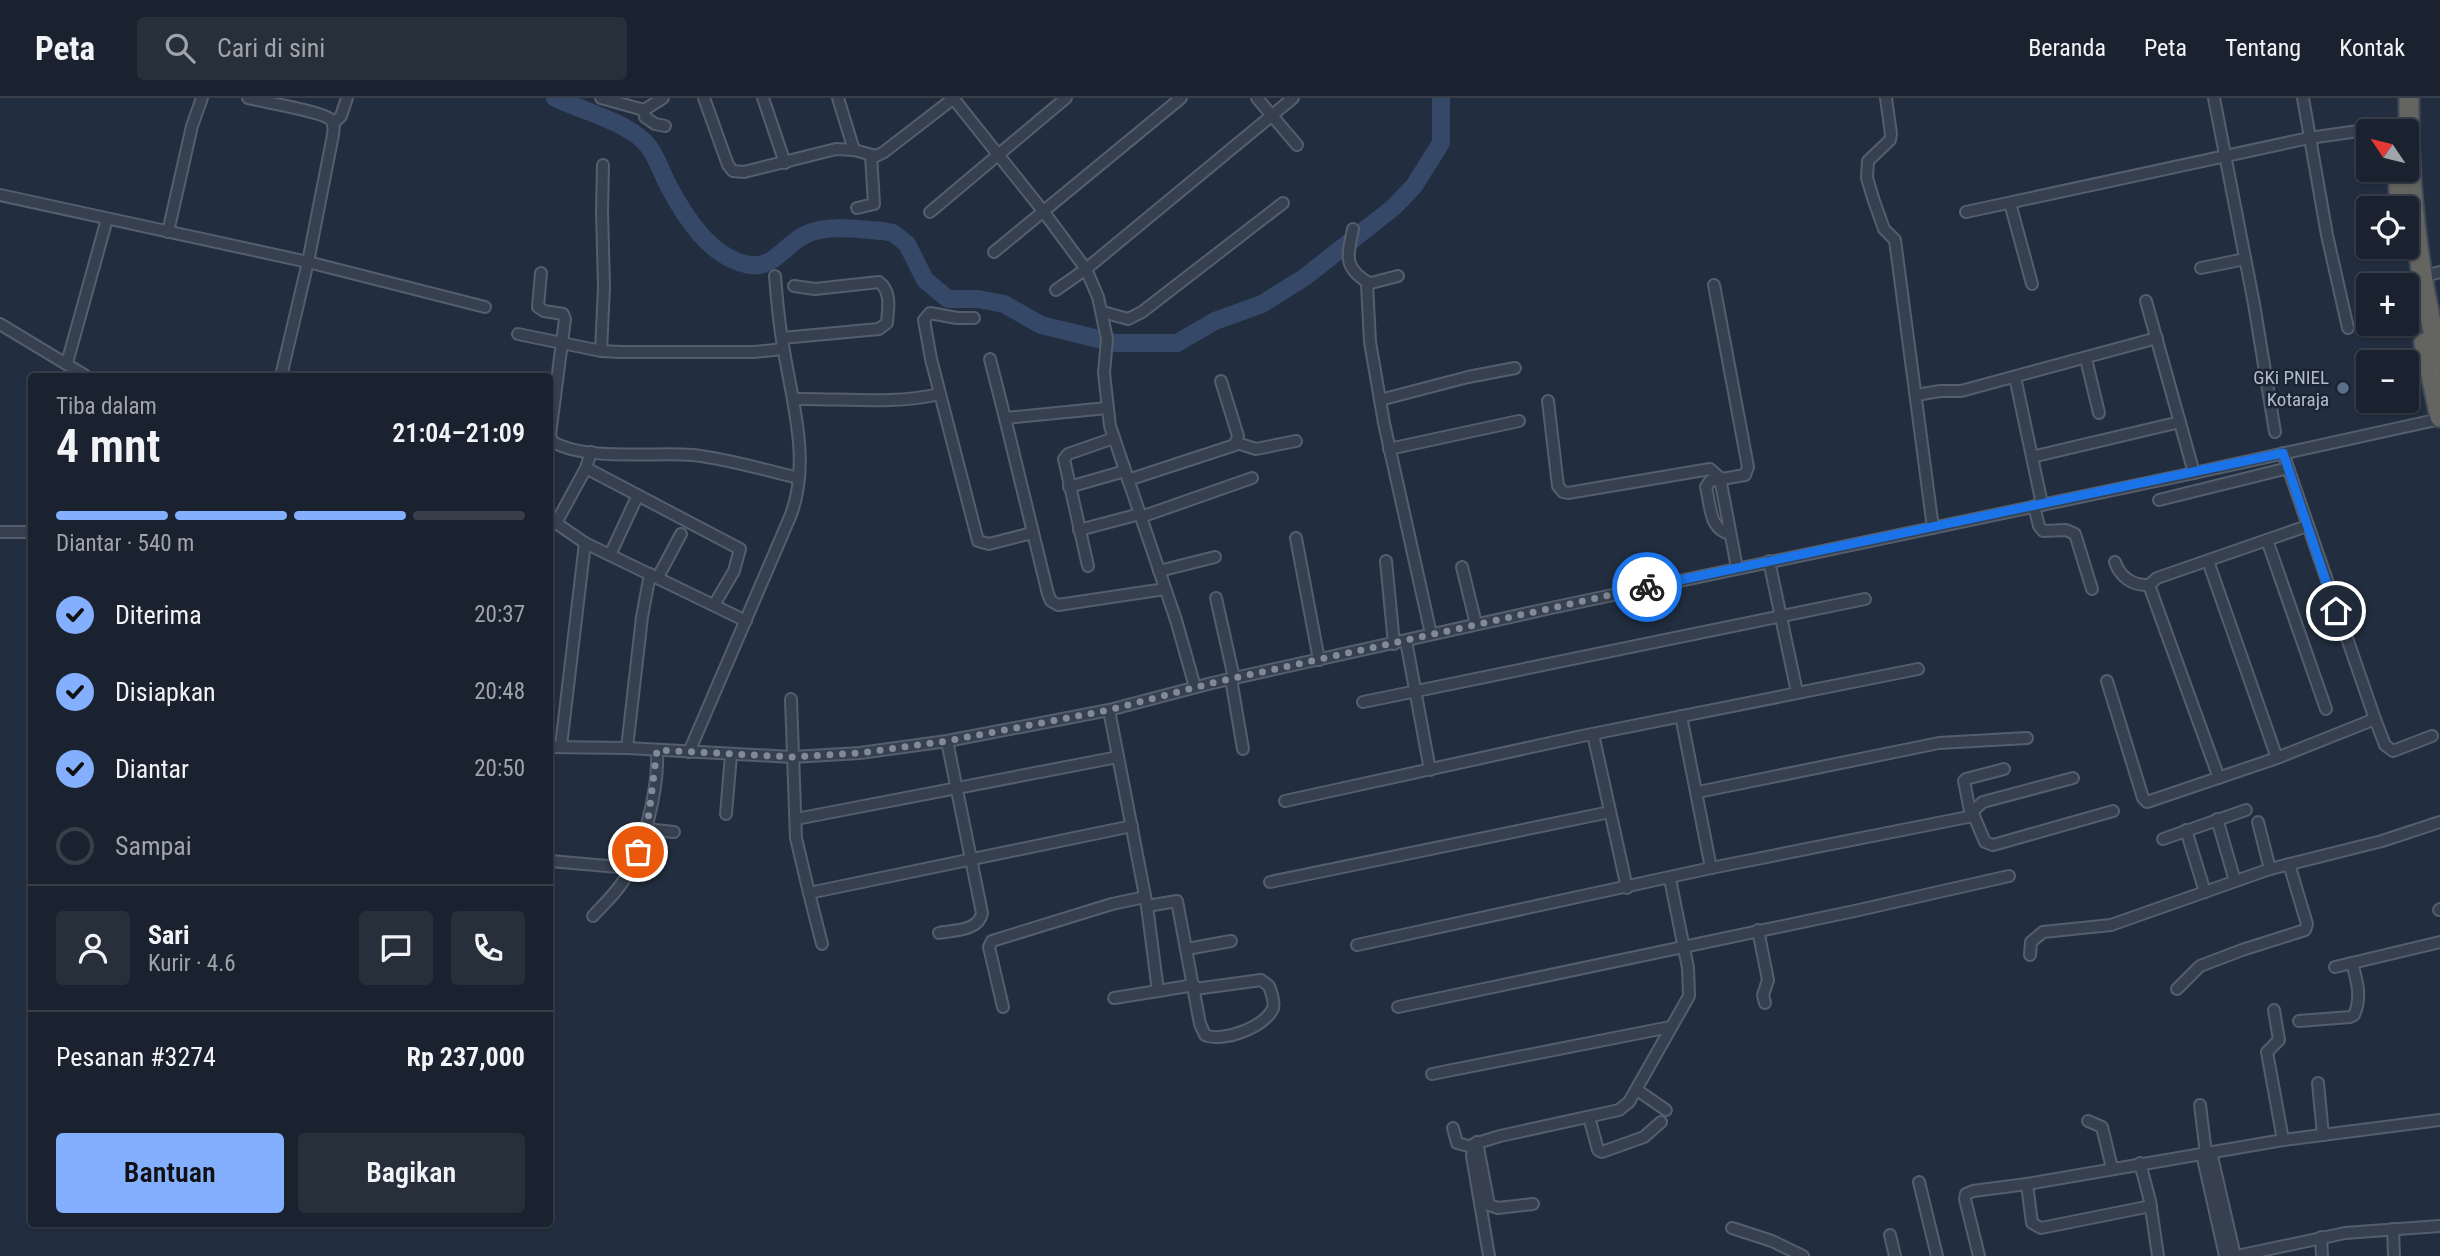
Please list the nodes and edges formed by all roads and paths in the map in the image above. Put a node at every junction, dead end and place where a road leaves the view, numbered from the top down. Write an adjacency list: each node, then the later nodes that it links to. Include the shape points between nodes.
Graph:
1 (202, 98): 44 (street)
2 (248, 98): 23 (street, via 316,114)
3 (347, 98): 23 (street)
4 (601, 98): 19 (street)
5 (663, 98): 19 (street)
6 (704, 98): 32 (street, via 721,151 733,171)
7 (763, 98): 32 (street)
8 (838, 98): 28 (street)
9 (953, 98): 29 (street, via 884,152); 30 (street)
10 (1066, 98): 30 (street)
11 (1181, 98): 39 (street)
12 (1257, 98): 20 (street)
13 (1293, 98): 20 (street)
14 (1886, 98): 81 (street, via 1890,140 1872,154 1867,178 1884,229 1895,240)
15 (2214, 98): 31 (street)
16 (2302, 98): 26 (street)
17 (2396, 98): 21 (highway)
18 (2409, 98): 22 (highway)
19 (648, 105): 24 (street, via 645,117)
20 (1272, 115): 27 (street); 50 (street)
21 (2399, 119)
22 (2402, 119)
23 (333, 124): 48 (street)
24 (665, 125)
25 (2356, 132): 26 (street)
26 (2309, 138): 31 (street); 65 (street)
27 (1297, 145)
28 (855, 150): 29 (street); 32 (street, via 836,149)
29 (871, 155): 38 (street, via 874,204)
30 (998, 155): 39 (street); 40 (street)
31 (2225, 156): 37 (street); 46 (street)
32 (785, 163)
33 (604, 165): 70 (street)
34 (2408, 182): 54 (highway)
35 (0, 195): 42 (street)
36 (1283, 203): 62 (street, via 1142,312 1128,319)
37 (2010, 203): 41 (street); 56 (street)
38 (857, 208)
39 (1043, 211): 45 (street); 50 (street)
40 (930, 212)
41 (1966, 212)
42 (107, 219): 44 (street); 74 (street)
43 (1353, 229): 55 (street, via 1348,262 1354,273)
44 (167, 232): 48 (street)
45 (994, 252)
46 (2245, 259): 49 (street); 92 (street)
47 (2412, 259): 54 (highway)
48 (308, 262): 61 (street); 77 (street)
49 (2201, 268)
50 (1086, 269): 59 (street); 62 (street)
51 (541, 274): 68 (street, via 538,307 564,316)
52 (775, 275): 69 (street)
53 (1398, 276): 55 (street)
54 (2424, 276): 73 (highway); 89 (highway)
55 (1369, 283): 84 (street, via 1368,324)
56 (2032, 284)
57 (1714, 285): 107 (street, via 1748,467 1745,475)
58 (794, 286): 69 (street, via 815,289 879,282 889,302 887,323 879,329)
59 (1056, 290)
60 (2146, 301): 67 (street)
61 (485, 307)
62 (1103, 316): 86 (street)
63 (974, 318): 80 (street, via 930,313 924,320)
64 (0, 324): 74 (street)
65 (2348, 328)
66 (518, 334): 68 (street)
67 (2157, 338): 72 (street); 91 (street)
68 (562, 343): 70 (street); 83 (street)
69 (783, 344): 70 (street, via 677,353); 82 (street)
70 (601, 351)
71 (990, 359): 88 (street)
72 (2086, 359): 78 (street); 87 (street)
73 (2440, 360)
74 (67, 363): 76 (street)
75 (1515, 368): 84 (street)
76 (82, 373)
77 (282, 373)
78 (2015, 377): 81 (street); 100 (street)
79 (1221, 381): 96 (street)
80 (940, 394): 82 (street, via 907,400); 119 (street, via 978,541 989,544)
81 (1916, 395): 115 (street)
82 (793, 399): 105 (street)
83 (553, 400)
84 (1380, 400): 97 (street)
85 (1548, 401): 107 (street, via 1558,486 1563,492 1710,469)
86 (1107, 408): 88 (street); 93 (street)
87 (2099, 413)
88 (1005, 418): 119 (street)
89 (2440, 418): 99 (street)
90 (1519, 421): 97 (street)
91 (2180, 422): 100 (street); 103 (street)
92 (2275, 432)
93 (1114, 438): 104 (street); 108 (street, via 1066,455)
94 (1296, 441): 96 (street, via 1256,449)
95 (553, 442): 98 (street)
96 (1237, 443): 104 (street)
97 (1389, 449): 144 (street)
98 (591, 452): 101 (street); 105 (street, via 695,456)
99 (2283, 453): 102 (street); 103 (street)
100 (2032, 457): 111 (street)
101 (586, 468): 109 (street); 114 (street)
102 (2288, 468): 110 (street); 113 (street)
103 (2194, 473): 111 (street)
104 (1127, 476): 108 (street); 112 (street)
105 (799, 478): 142 (street, via 793,508)
106 (1252, 478): 112 (street)
107 (1720, 478): 132 (street, via 1706,487 1715,526 1730,534)
108 (1069, 487): 116 (street)
109 (637, 497): 124 (street); 140 (street, via 740,549 734,571)
110 (2159, 500)
111 (2038, 505): 115 (street); 137 (street, via 2043,531 2075,534)
112 (1140, 516): 116 (street); 133 (street)
113 (2307, 526): 122 (street); 158 (street)
114 (553, 528): 123 (street)
115 (1933, 528): 127 (street)
116 (1079, 530): 130 (street)
117 (0, 532): 118 (street)
118 (28, 532)
119 (1032, 533): 136 (street, via 1048,594 1055,604)
120 (681, 534): 134 (street)
121 (1296, 538): 146 (street)
122 (2267, 540): 128 (street); 155 (street)
123 (586, 543): 124 (street); 163 (street)
124 (610, 555): 134 (street)
125 (1215, 557): 133 (street)
126 (1386, 561): 145 (street)
127 (1769, 561): 132 (street); 141 (street)
128 (2208, 561): 135 (street); 171 (street)
129 (2115, 562): 135 (street, via 2127,579)
130 (1088, 566)
131 (1462, 567): 143 (street)
132 (1737, 568): 143 (street)
133 (1158, 571): 136 (street)
134 (654, 575): 140 (street); 164 (street, via 642,617)
135 (2149, 585): 175 (street)
136 (1165, 589): 150 (street)
137 (2092, 589)
138 (1216, 598): 148 (street)
139 (1865, 599): 141 (street)
140 (713, 605): 142 (street)
141 (1779, 615): 151 (street); 152 (street)
142 (746, 621): 167 (street)
143 (1476, 624): 144 (street)
144 (1431, 634): 145 (street)
145 (1400, 643): 146 (street); 151 (street)
146 (1319, 660): 148 (street)
147 (1918, 669): 152 (street)
148 (1233, 678): 150 (street); 165 (street)
149 (2106, 681): 175 (street, via 2144,801)
150 (1195, 687): 156 (street)
151 (1416, 691): 154 (street); 173 (street)
152 (1797, 692): 157 (street)
153 (791, 699): 169 (street)
154 (1363, 702)
155 (2326, 709)
156 (1109, 710): 162 (street); 170 (street)
157 (1681, 716): 159 (street); 177 (street)
158 (2375, 719): 160 (street, via 2385,745 2393,751); 171 (street)
159 (1593, 734): 173 (street); 181 (street)
160 (2432, 736)
161 (2027, 738): 177 (street, via 1939,743)
162 (947, 741): 169 (street); 176 (street)
163 (555, 747): 164 (street)
164 (627, 748): 166 (street)
165 (1243, 749)
166 (657, 750): 167 (street); 189 (street)
167 (689, 752): 168 (street)
168 (731, 755): 169 (street); 182 (street)
169 (792, 757): 184 (street)
170 (1118, 757): 176 (street); 188 (street)
171 (2277, 758): 175 (street)
172 (2004, 769): 183 (street, via 1964,781)
173 (1430, 770): 178 (street)
174 (2073, 778): 183 (street, via 1983,802)
175 (2219, 778)
176 (959, 788): 184 (street); 193 (street)
177 (1698, 792): 197 (street)
178 (1285, 801)
179 (2246, 810): 185 (street)
180 (2113, 811): 183 (street, via 1993,845 1985,842)
181 (1610, 812): 202 (street); 203 (street)
182 (726, 814)
183 (1972, 816): 197 (street)
184 (796, 819): 205 (street)
185 (2217, 819): 190 (street); 201 (street)
186 (2258, 822): 198 (street)
187 (2440, 822): 195 (street)
188 (1132, 826): 193 (street); 206 (street)
189 (646, 830): 191 (street); 196 (street)
190 (2186, 830): 192 (street); 204 (street)
191 (674, 832)
192 (2163, 839)
193 (972, 859): 205 (street); 209 (street, via 981,920 974,926)
194 (553, 862): 196 (street)
195 (2289, 864): 198 (street); 220 (street, via 2305,930 2200,966)
196 (630, 868): 207 (street)
197 (1711, 868): 200 (street)
198 (2270, 869): 201 (street)
199 (2009, 876): 208 (street)
200 (1670, 878): 203 (street); 214 (street)
201 (2235, 881): 204 (street)
202 (1270, 882)
203 (1627, 888): 213 (street)
204 (2205, 892): 216 (street, via 2110,925 2043,932 2031,942)
205 (809, 893): 212 (street)
206 (1146, 902): 215 (street, via 1177,901); 221 (street); 224 (street, via 1112,904 992,940 989,947)
207 (593, 916)
208 (1758, 930): 214 (street); 223 (street, via 1768,980)
209 (939, 933)
210 (1231, 941): 215 (street)
211 (2440, 942): 217 (street)
212 (822, 944)
213 (1357, 944)
214 (1683, 946): 225 (street); 228 (street, via 1689,996)
215 (1187, 949): 219 (street)
216 (2030, 955)
217 (2353, 963): 218 (street); 227 (street, via 2359,991 2354,1015)
218 (2334, 967)
219 (1195, 987): 219 (street, via 1200,1024 1208,1037 1249,1030 1273,1007 1269,986 1261,980); 221 (street)
220 (2177, 989)
221 (1158, 991): 222 (street)
222 (1114, 998)
223 (1765, 1003)
224 (1003, 1007)
225 (1398, 1007)
226 (2274, 1010): 240 (street, via 2279,1040 2267,1052)
227 (2299, 1021)
228 (1670, 1027): 229 (street); 231 (street)
229 (1432, 1074)
230 (2318, 1083): 239 (street)
231 (1636, 1090): 233 (street); 234 (street, via 1619,1110)
232 (2200, 1105): 242 (street)
233 (1666, 1110)
234 (1589, 1117): 237 (street, via 1595,1144 1602,1152 1644,1137); 241 (street)
235 (2440, 1120): 239 (street)
236 (2088, 1121): 244 (street, via 2102,1127)
237 (1661, 1122)
238 (1452, 1128): 241 (street, via 1457,1143)
239 (2323, 1135): 240 (street)
240 (2283, 1140): 242 (street)
241 (1474, 1145): 247 (street, via 1489,1205); 255 (street)
242 (2206, 1153): 243 (street); 261 (street); 262 (street)
243 (2140, 1163): 244 (street); 248 (street)
244 (2112, 1168): 246 (street)
245 (1919, 1182): 258 (street)
246 (2027, 1184): 248 (street, via 2032,1223 2041,1228); 259 (street, via 1966,1194)
247 (1533, 1204)
248 (2151, 1206): 260 (street)
249 (2440, 1226): 251 (street)
250 (1732, 1228): 256 (street)
251 (2393, 1228): 253 (street); 264 (street)
252 (1890, 1235): 257 (street)
253 (2321, 1237): 254 (street); 263 (street)
254 (2262, 1254): 262 (street)
255 (1489, 1256)
256 (1803, 1256)
257 (1895, 1256)
258 (1937, 1256)
259 (1979, 1256)
260 (2158, 1256)
261 (2225, 1256)
262 (2236, 1256)
263 (2322, 1256)
264 (2394, 1256)

